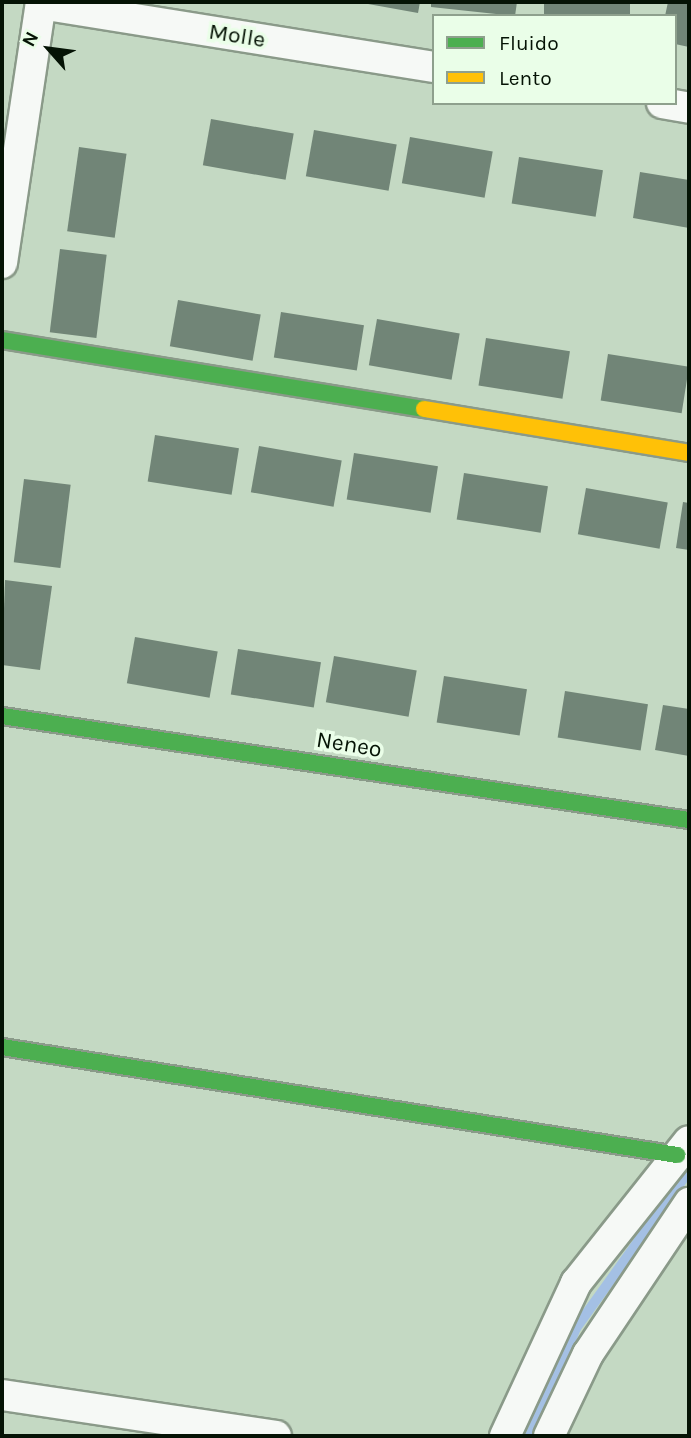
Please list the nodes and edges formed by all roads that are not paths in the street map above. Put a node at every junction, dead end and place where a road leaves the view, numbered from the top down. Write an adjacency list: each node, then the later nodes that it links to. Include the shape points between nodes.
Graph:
1 (41, 3): 2 (street, Molle); 3 (street)
2 (432, 67)
3 (2, 263)
4 (2, 340): 5 (street)
5 (689, 453)
6 (2, 716): 7 (street, Neneo)
7 (689, 820)
8 (2, 1047): 9 (street)
9 (683, 1148): 13 (street, via 576,1283)
10 (689, 1203): 14 (street, via 589,1354)
11 (2, 1395): 12 (street)
12 (276, 1436)
13 (505, 1436)
14 (549, 1436)

